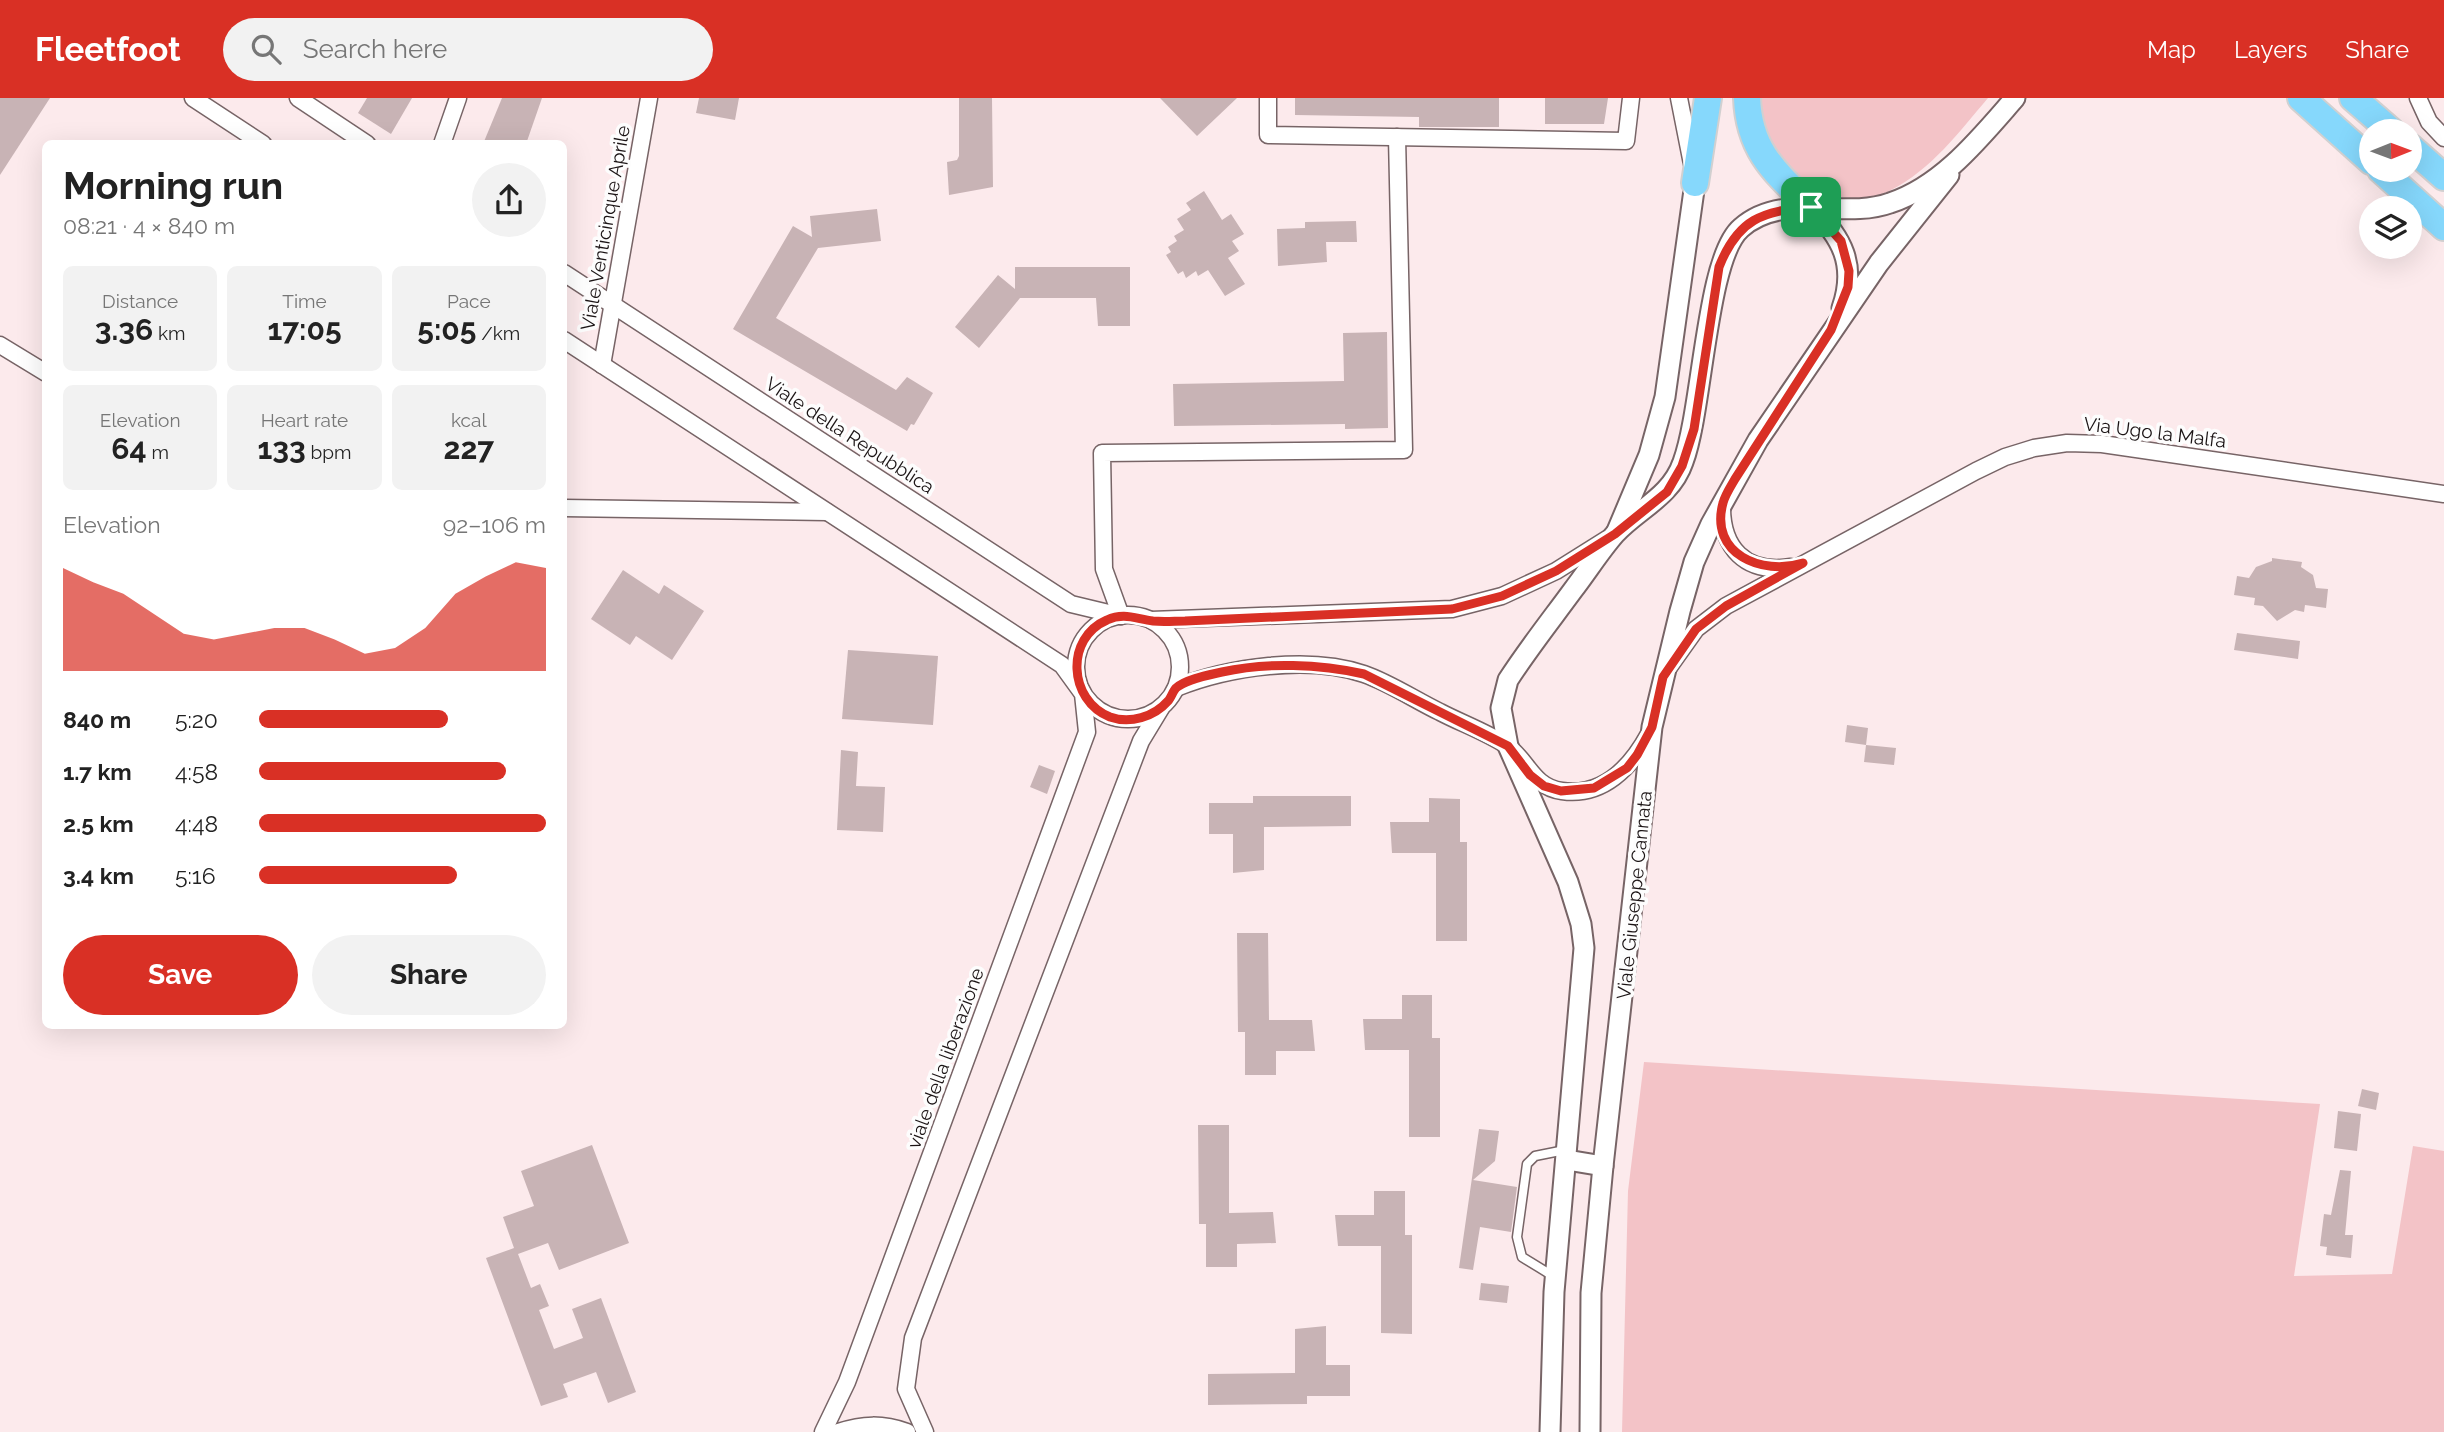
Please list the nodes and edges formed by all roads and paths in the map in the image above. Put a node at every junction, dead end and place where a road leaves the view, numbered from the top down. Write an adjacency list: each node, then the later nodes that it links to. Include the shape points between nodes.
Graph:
1 (193, 98): 17 (street)
2 (298, 98): 18 (street)
3 (458, 98): 19 (street)
4 (649, 98): 29 (street, Viale Venticinque Aprile)
5 (1268, 98): 15 (street, via 1268,135)
6 (1631, 98): 15 (street, via 1626,141)
7 (1678, 98): 25 (street)
8 (1708, 98): 25 (highway)
9 (1747, 98): 26 (highway, via 1748,121 1768,165)
10 (2015, 98): 21 (street)
11 (2301, 98): 20 (highway)
12 (2353, 98): 14 (highway)
13 (2418, 98): 16 (street, via 2429,122)
14 (2377, 119)
15 (1397, 137): 41 (street, via 1404,450 1102,453 1104,569)
16 (2444, 138)
17 (257, 140)
18 (361, 140)
19 (443, 140)
20 (2359, 150)
21 (1968, 152): 26 (street, via 1918,190 1890,204 1843,210); 30 (street, Viale Giuseppe Cannata)
22 (2422, 158): 23 (highway)
23 (2444, 177)
24 (2394, 182): 27 (highway)
25 (1695, 183): 39 (street, via 1665,397 1649,455)
26 (1811, 207): 30 (street, via 1841,241 1849,271 1843,306); 39 (street, via 1758,217 1740,229 1727,248 1719,267 1694,429 1682,466 1667,492)
27 (2444, 227)
28 (567, 275): 29 (street, Viale della Repubblica)
29 (613, 306): 33 (street, Viale Venticinque Aprile); 41 (street, Viale della Repubblica, via 1071,604)
30 (1831, 330): 36 (street, Viale Giuseppe Cannata, via 1758,440)
31 (567, 342): 33 (street)
32 (0, 345): 34 (street)
33 (602, 365): 38 (street)
34 (42, 371)
35 (2444, 494): 40 (street, Via Ugo la Malfa, via 2102,444 2067,443 2034,448 1976,471)
36 (1723, 503): 40 (street, Via Ugo la Malfa, via 1724,531 1744,559 1775,569); 43 (street, Viale Giuseppe Cannata, via 1695,562)
37 (567, 508): 38 (street)
38 (827, 512): 45 (street, via 1062,665)
39 (1615, 534): 42 (street, via 1556,571 1502,596 1452,609); 48 (street, via 1508,680 1501,708)
40 (1803, 563): 43 (street, Via Ugo la Malfa, via 1709,617)
41 (1121, 616): 42 (street); 45 (street, via 1091,631 1082,645 1076,661)
42 (1152, 621): 44 (street, via 1174,642 1180,673)
43 (1663, 677): 47 (street, Viale Giuseppe Cannata)
44 (1176, 688): 46 (street); 48 (street, via 1224,671 1343,669 1364,674)
45 (1083, 694): 46 (street, via 1110,717 1145,717); 52 (street, viale della liberazione, via 1087,732 847,1382)
46 (1161, 708): 55 (street, via 1141,741 914,1338 906,1389)
47 (1652, 727): 48 (street, via 1627,768 1611,780 1578,791 1544,786); 50 (street, Viale Giuseppe Cannata)
48 (1508, 746): 49 (street, via 1581,924 1583,975)
49 (1567, 1155): 50 (street); 51 (street); 51 (lane, via 1535,1156 1527,1164 1517,1237 1522,1256)
50 (1603, 1166): 57 (street, Viale Giuseppe Cannata, via 1591,1293)
51 (1555, 1278): 56 (street)
52 (823, 1432)
53 (838, 1432): 54 (street, via 862,1424 888,1425)
54 (907, 1432)
55 (925, 1432)
56 (1550, 1432)
57 (1590, 1432)

